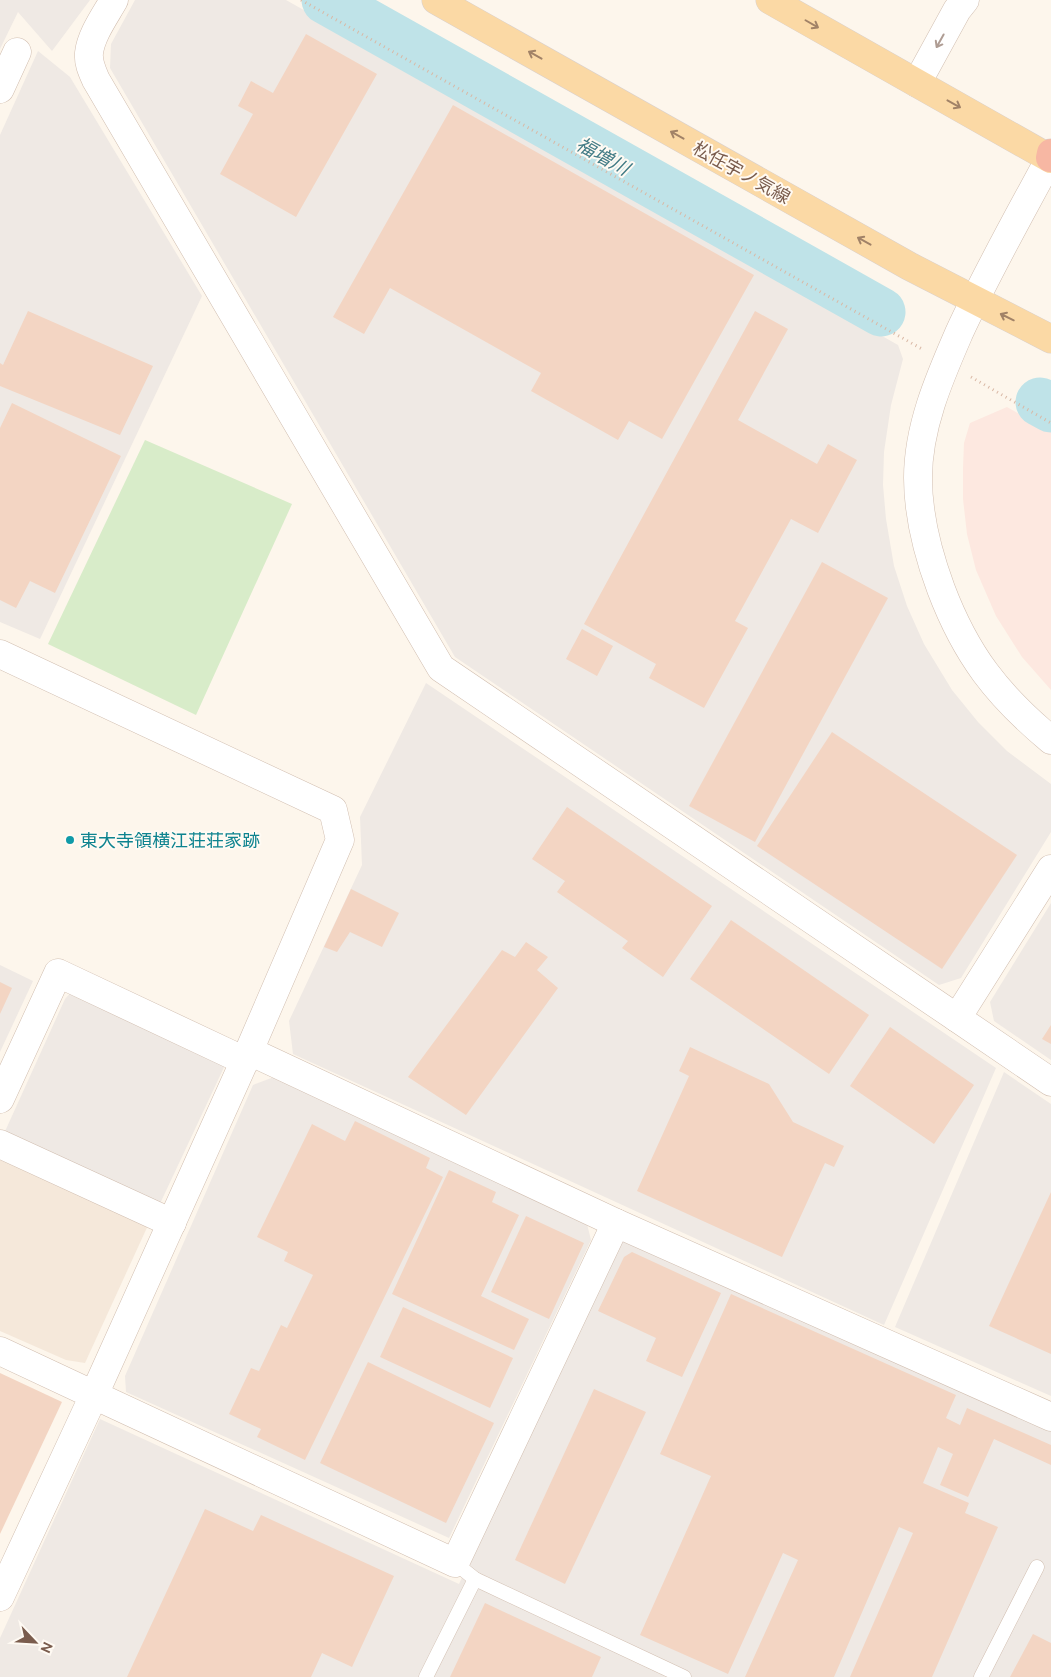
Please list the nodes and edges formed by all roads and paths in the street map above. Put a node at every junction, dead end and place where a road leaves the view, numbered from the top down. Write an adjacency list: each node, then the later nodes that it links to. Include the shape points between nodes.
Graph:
1 (114, 0): 17 (street, via 94,36 89,53 90,67 96,80 441,668)
2 (301, 0): 12 (path)
3 (436, 0): 10 (main road, 松任宇ノ気線, one-way to 3)
4 (770, 0): 7 (main road, one-way to 7)
5 (965, 0): 7 (street, one-way to 7)
6 (17, 52): 8 (street)
7 (916, 83): 9 (main road, one-way to 9)
8 (0, 89)
9 (1051, 157): 10 (street)
10 (974, 300): 11 (main road, 松任宇ノ気線, one-way to 10); 12 (street)
11 (1051, 339)
12 (946, 363): 13 (path); 15 (street, via 931,403 918,478 926,543 964,642 1005,698)
13 (1051, 423)
14 (0, 654): 18 (street, via 333,810 340,840)
15 (1051, 740)
16 (1051, 869): 17 (street)
17 (957, 1018): 19 (street)
18 (247, 1056): 20 (street, via 58,973); 22 (street); 23 (street)
19 (1051, 1082)
20 (0, 1099)
21 (0, 1144): 22 (street)
22 (172, 1223): 25 (street)
23 (616, 1224): 26 (street); 29 (street)
24 (0, 1351): 25 (street)
25 (94, 1395): 27 (street); 29 (street)
26 (1051, 1417)
27 (8, 1561): 30 (street)
28 (1037, 1567): 33 (lane)
29 (465, 1571): 31 (lane); 32 (lane)
30 (0, 1597)
31 (426, 1677)
32 (684, 1677)
33 (981, 1677)

